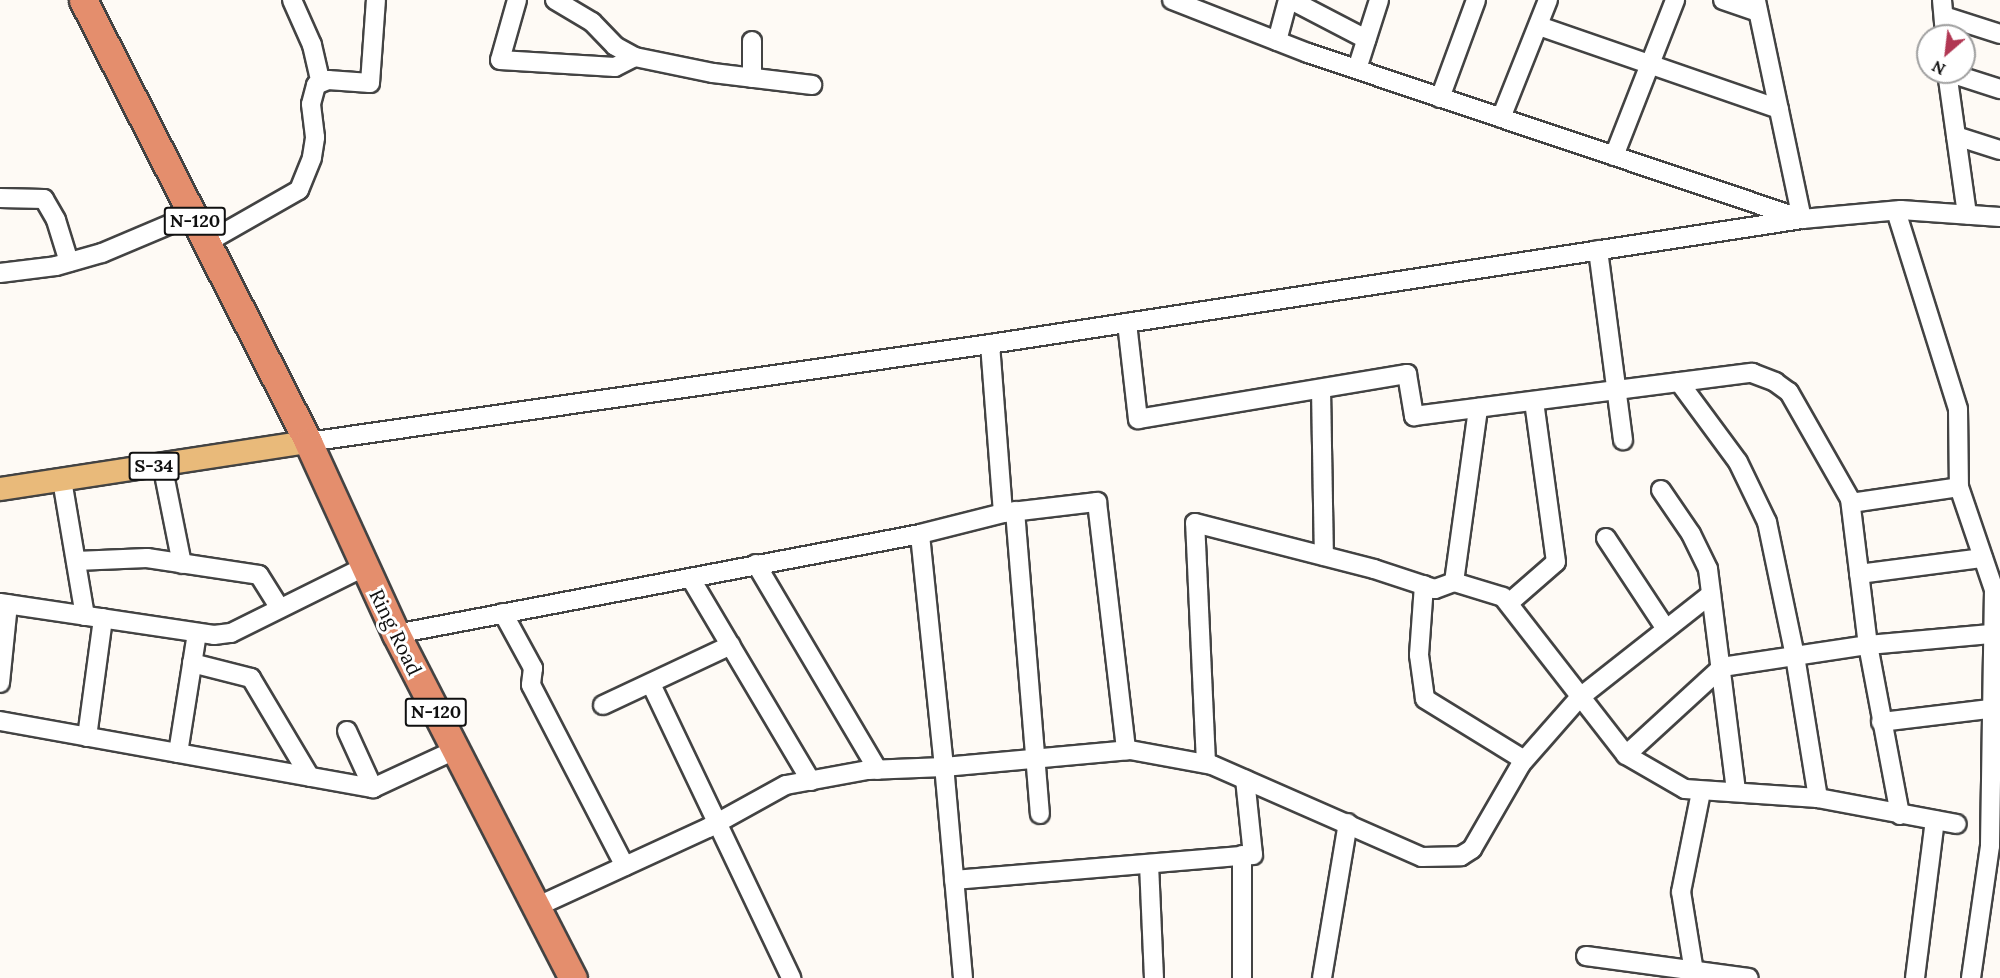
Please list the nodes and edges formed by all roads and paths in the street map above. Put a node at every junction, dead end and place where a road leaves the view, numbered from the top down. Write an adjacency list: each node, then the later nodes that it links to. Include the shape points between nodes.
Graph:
1 (83, 0): 39 (highway, N-120)
2 (292, 0): 26 (street, via 312,45)
3 (376, 0): 26 (street, via 370,83)
4 (517, 0): 22 (street, via 500,60 615,67)
5 (555, 0): 22 (street, via 592,22 615,46)
6 (1172, 0): 14 (street)
7 (1290, 0): 19 (street); 21 (street)
8 (1379, 0): 19 (street)
9 (1476, 0): 31 (street)
10 (1548, 0): 17 (street)
11 (1675, 0): 23 (street)
12 (1724, 0): 13 (street)
13 (1757, 6): 32 (street)
14 (1210, 7): 21 (street)
15 (1943, 8): 16 (street); 18 (street)
16 (1944, 24)
17 (1539, 26): 23 (street); 33 (street)
18 (2000, 34)
19 (1366, 39): 24 (street)
20 (752, 41): 25 (street)
21 (1277, 41): 24 (street)
22 (635, 57): 25 (street)
23 (1648, 64): 32 (street); 36 (street)
24 (1357, 69): 31 (street)
25 (752, 78): 29 (street)
26 (320, 81): 43 (street, via 313,90 311,104 315,137 312,157 299,190)
27 (1976, 81): 30 (street)
28 (1949, 84): 34 (street)
29 (812, 85)
30 (2000, 89)
31 (1440, 98): 33 (street)
32 (1779, 110): 42 (street)
33 (1501, 118): 36 (street)
34 (1956, 136): 35 (street); 40 (street)
35 (2000, 150)
36 (1614, 156): 42 (street)
37 (0, 198): 45 (street, via 44,199 56,220)
38 (1896, 211): 40 (street); 42 (street); 58 (street, via 1958,409)
39 (192, 215): 43 (highway, N-120); 45 (street, via 102,253)
40 (1967, 215): 41 (street)
41 (2000, 217)
42 (1802, 219): 44 (street)
43 (206, 243): 55 (highway, N-120)
44 (1599, 250): 47 (street); 51 (street)
45 (69, 262): 46 (street)
46 (0, 273)
47 (1126, 323): 48 (street); 50 (street, via 1138,419)
48 (990, 344): 55 (street); 62 (street)
49 (1679, 382): 51 (street); 61 (street, via 1752,373 1782,387); 87 (street, via 1738,462 1767,522)
50 (1321, 389): 53 (street, via 1407,374 1414,416); 65 (street)
51 (1617, 390): 52 (street); 54 (street)
52 (1534, 401): 53 (street); 76 (street, via 1556,562)
53 (1478, 408): 73 (street)
54 (1623, 440)
55 (308, 442): 56 (main road, S-34); 70 (highway, Ring Road / N-120)
56 (162, 464): 57 (main road, S-34); 68 (street)
57 (62, 480): 59 (main road, S-34); 67 (street)
58 (1959, 486): 61 (street); 66 (street)
59 (0, 489)
60 (1661, 490): 75 (street, via 1696,543 1708,569)
61 (1851, 503): 71 (street)
62 (1009, 512): 63 (street); 100 (street, via 1097,502); 103 (street)
63 (920, 534): 69 (street); 106 (street)
64 (1606, 538): 81 (street)
65 (1324, 556): 74 (street); 105 (street, via 1195,522)
66 (1983, 558): 71 (street); 84 (street, via 1994,590)
67 (76, 561): 68 (street, via 147,558); 80 (street)
68 (182, 564): 78 (street, via 259,574)
69 (756, 564): 72 (street); 107 (street)
70 (364, 567): 78 (street); 83 (highway, Ring Road / N-120)
71 (1859, 574): 86 (street)
72 (691, 579): 79 (street); 85 (street)
73 (1454, 582): 74 (street, via 1435,589); 76 (street, via 1492,591)
74 (1424, 585): 104 (street, via 1419,655 1425,699)
75 (1711, 594): 81 (street); 89 (street)
76 (1509, 603): 92 (street)
77 (4, 604): 80 (street); 90 (street)
78 (280, 608): 82 (street, via 231,633)
79 (503, 613): 83 (street); 123 (street, via 533,668 531,685)
80 (94, 617): 82 (street); 98 (street)
81 (1666, 629): 92 (street)
82 (197, 633): 88 (street)
83 (396, 634): 99 (highway, Ring Road / N-120)
84 (1991, 634): 86 (street); 94 (street)
85 (731, 645): 91 (street); 110 (street)
86 (1868, 645): 87 (street); 96 (street)
87 (1796, 656): 89 (street); 114 (street)
88 (192, 663): 101 (street); 108 (street, via 251,678)
89 (1722, 667): 102 (street); 112 (street)
90 (0, 683)
91 (651, 684): 93 (street); 118 (street)
92 (1579, 698): 102 (street); 104 (street)
93 (603, 705)
94 (1989, 709): 96 (street); 136 (street, via 1990,846)
95 (0, 722): 98 (street)
96 (1881, 722): 116 (street)
97 (347, 731): 111 (street)
98 (87, 737): 101 (street)
99 (455, 750): 111 (street); 125 (highway, Ring Road / N-120)
100 (1126, 750): 103 (street); 105 (street)
101 (178, 753): 108 (street)
102 (1626, 756): 113 (street, via 1685,789)
103 (1035, 759): 106 (street); 115 (street)
104 (1524, 760): 119 (street, via 1502,791 1472,849 1461,856 1422,857)
105 (1206, 764): 109 (street)
106 (944, 766): 107 (street); 124 (street)
107 (878, 770): 110 (street)
108 (310, 777): 111 (street)
109 (1245, 779): 119 (street); 121 (street, via 1253,855)
110 (811, 781): 118 (street, via 786,785)
111 (373, 788)
112 (1736, 791): 113 (street); 114 (street)
113 (1701, 792): 127 (street, via 1681,892)
114 (1818, 798): 116 (street)
115 (1040, 814)
116 (1900, 815): 117 (street)
117 (1935, 820): 120 (street); 135 (street)
118 (717, 823): 123 (street); 129 (street)
119 (1347, 823): 133 (street)
120 (1957, 824)
121 (1242, 855): 122 (street); 132 (street)
122 (1149, 864): 124 (street); 131 (street)
123 (625, 866): 125 (street)
124 (954, 880): 130 (street)
125 (536, 907): 128 (highway, Ring Road / N-120)
126 (1586, 956): 127 (street)
127 (1695, 975): 134 (street)
128 (573, 978)
129 (792, 978)
130 (963, 978)
131 (1154, 978)
132 (1242, 978)
133 (1322, 978)
134 (1749, 978)
135 (1915, 978)
136 (1971, 978)

